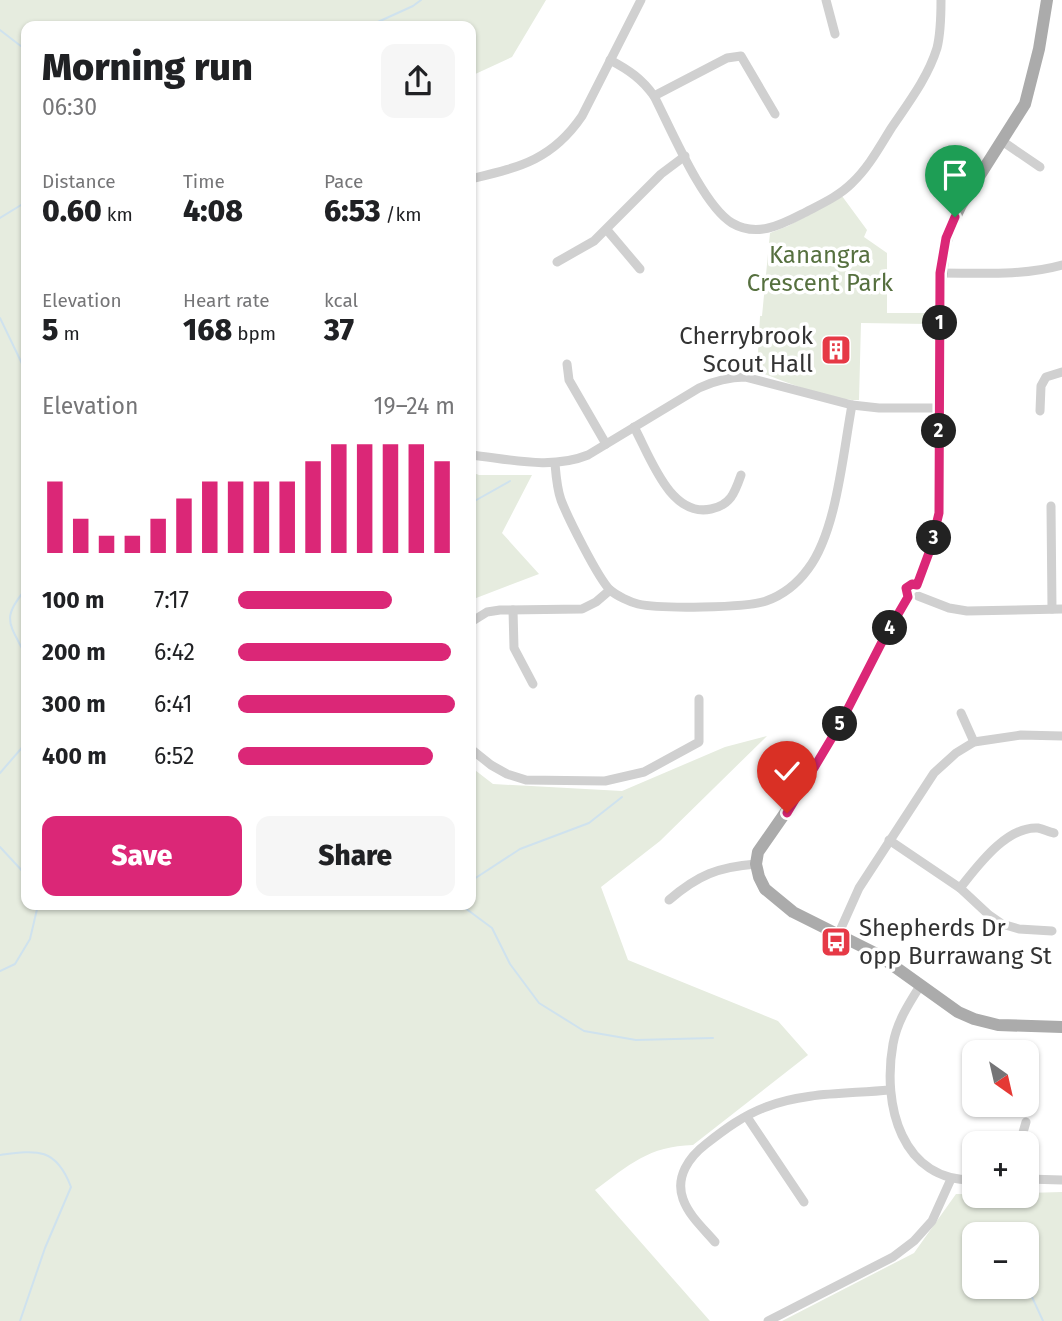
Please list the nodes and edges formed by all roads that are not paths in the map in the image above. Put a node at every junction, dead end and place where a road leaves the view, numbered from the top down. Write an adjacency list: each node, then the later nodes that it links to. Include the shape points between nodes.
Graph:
1 (641, 0): 6 (street)
2 (826, 0): 5 (street)
3 (941, 0): 10 (street, via 937,48 926,74 865,169 833,197 775,227 747,229 719,214)
4 (1047, 0): 9 (main road, via 1029,93)
5 (835, 34)
6 (611, 60): 7 (street, via 644,82); 12 (street, via 582,117 559,144 531,163)
7 (654, 96): 8 (street, via 727,58 741,56); 10 (street)
8 (775, 114)
9 (1002, 142): 11 (street); 17 (main road, via 955,217)
10 (685, 156): 13 (street)
11 (1040, 167)
12 (476, 178)
13 (607, 230): 14 (street); 16 (street)
14 (557, 262)
15 (1062, 265): 17 (street, via 1021,272)
16 (640, 269)
17 (940, 273): 21 (main road)
18 (567, 364): 24 (street, via 569,380)
19 (1062, 372): 22 (street, via 1046,377)
20 (852, 405): 21 (street); 23 (street, via 730,377 699,388); 29 (street, via 829,527 810,567 797,582 764,602 748,605 654,607)
21 (940, 408): 30 (main road, via 939,513)
22 (1040, 411)
23 (634, 427): 24 (street); 27 (street, via 669,491 692,509 723,506 735,495)
24 (606, 444): 26 (street, via 573,461)
25 (476, 456): 26 (street)
26 (555, 464): 29 (street, via 561,500)
27 (741, 475)
28 (1051, 506): 31 (street)
29 (610, 590): 32 (street, via 582,609)
30 (914, 593): 31 (street, via 967,611); 42 (main road, via 787,813 758,852)
31 (1057, 609)
32 (513, 610): 33 (street, via 487,612); 34 (street, via 514,648)
33 (476, 619)
34 (533, 684)
35 (699, 699): 39 (street, via 699,742 644,772 605,781 526,780 491,765)
36 (961, 713): 38 (street)
37 (1062, 736): 38 (street, via 1021,735)
38 (974, 742): 41 (street, via 934,773)
39 (476, 752)
40 (1054, 833): 43 (street, via 1038,828 1005,840)
41 (889, 840): 43 (street); 46 (street, via 859,888)
42 (756, 864): 44 (street, via 715,870); 46 (main road, via 761,884 779,902)
43 (960, 888): 45 (street, via 1002,924)
44 (669, 900)
45 (1052, 931)
46 (838, 935): 47 (main road, via 877,954)
47 (920, 986): 48 (main road, via 958,1012 983,1022); 49 (street, via 903,1012 893,1042)
48 (1062, 1027)
49 (889, 1090): 50 (street, via 802,1098); 53 (street, via 892,1111 909,1149)
50 (747, 1117): 57 (street); 58 (street, via 697,1151 681,1180 687,1208)
51 (1026, 1122): 52 (street)
52 (1023, 1131)
53 (951, 1179): 54 (street); 59 (street, via 932,1221 914,1241)
54 (962, 1179)
55 (1039, 1179): 56 (street)
56 (1062, 1180)
57 (804, 1202)
58 (715, 1242)
59 (768, 1321)

